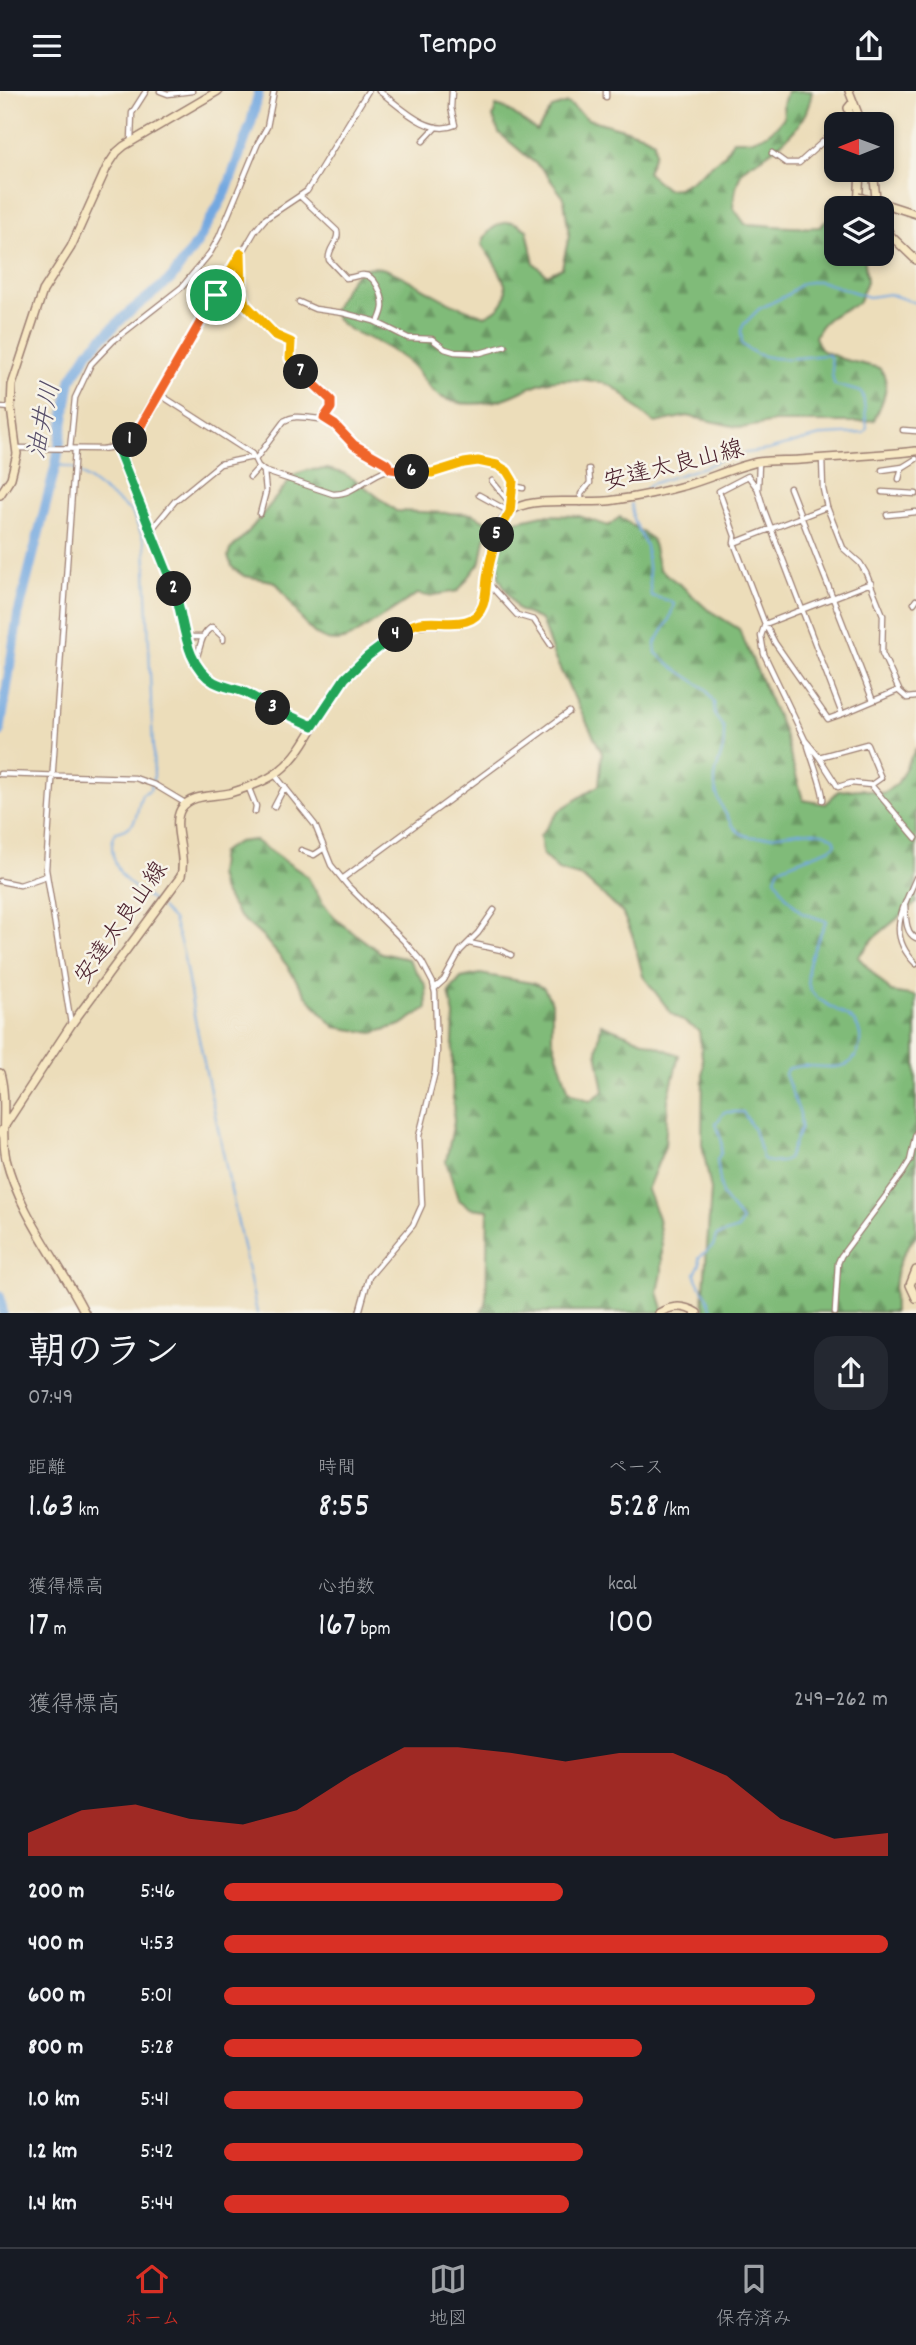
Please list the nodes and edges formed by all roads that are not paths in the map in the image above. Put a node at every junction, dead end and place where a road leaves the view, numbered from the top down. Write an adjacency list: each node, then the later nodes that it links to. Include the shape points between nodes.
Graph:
1 (145, 91): 14 (street, via 132,113)
2 (160, 91): 3 (street)
3 (192, 91)
4 (217, 91): 14 (main road)
5 (274, 91): 36 (street, via 267,127 210,253 182,287 91,364 75,398)
6 (368, 91): 18 (street)
7 (379, 91): 13 (street, via 417,121)
8 (452, 91): 13 (street, via 455,125)
9 (849, 91): 10 (main road)
10 (853, 102): 11 (main road); 12 (main road)
11 (849, 112)
12 (857, 112)
13 (436, 127): 15 (street)
14 (131, 141): 29 (main road, via 107,167 71,247 43,291 15,377)
15 (424, 141)
16 (824, 141): 17 (street, via 799,163 786,163)
17 (772, 153)
18 (301, 197): 22 (street, via 265,219); 25 (street, via 337,231 329,260 346,278 363,275 375,282 383,306)
19 (894, 207): 20 (main road, bridge)
20 (916, 214)
21 (894, 242): 23 (main road)
22 (241, 253): 27 (street); 30 (street, via 245,304 275,335 291,342 290,358 331,400)
23 (916, 260)
24 (299, 302): 25 (street)
25 (378, 323): 26 (street, via 403,337 432,339 455,352 481,353)
26 (505, 346)
27 (159, 394): 34 (street, via 135,434); 39 (street)
28 (0, 407): 29 (street)
29 (11, 408): 35 (main road)
30 (324, 418): 39 (street, via 290,417); 44 (street)
31 (907, 425): 33 (street)
32 (903, 430): 33 (street)
33 (913, 431)
34 (117, 447): 36 (street); 66 (street)
35 (17, 448): 36 (street); 57 (main road, via 15,467)
36 (69, 449): 89 (street, via 74,468)
37 (916, 451): 38 (main road, 安達太良山線)
38 (822, 457): 41 (main road, 安達太良山線); 60 (street)
39 (254, 459): 42 (street); 66 (street, via 213,469 175,501)
40 (916, 459): 43 (street)
41 (759, 462): 54 (street); 59 (main road, 安達太良山線, via 686,485)
42 (259, 467): 47 (street); 48 (street)
43 (903, 467): 46 (street); 49 (street)
44 (391, 469): 47 (street, via 338,495); 51 (street, via 428,474 483,461 507,471)
45 (589, 469): 59 (street, via 590,483)
46 (882, 470)
47 (264, 471): 63 (street, via 266,491)
48 (250, 477)
49 (900, 479)
50 (492, 481): 61 (street)
51 (512, 486): 52 (street); 61 (street)
52 (523, 488)
53 (790, 488): 65 (street)
54 (758, 490): 67 (street); 68 (street, via 748,476 719,491)
55 (882, 492): 56 (street)
56 (916, 493)
57 (0, 495)
58 (479, 495): 61 (street)
59 (581, 503): 61 (main road, 安達太良山線)
60 (827, 507): 65 (street); 70 (street, via 843,548 860,563)
61 (510, 508): 69 (main road)
62 (916, 512): 64 (street)
63 (260, 514)
64 (887, 515)
65 (802, 517): 67 (street); 71 (street)
66 (151, 530): 74 (street, via 181,608)
67 (771, 530): 68 (street); 72 (street)
68 (734, 543): 73 (street)
69 (486, 582): 77 (street, via 517,615 534,620); 84 (main road, via 483,604 472,619 410,625 401,631 345,678)
70 (870, 583): 71 (street); 79 (street, via 883,615 882,653)
71 (833, 599): 72 (street); 81 (street)
72 (803, 610): 73 (street); 83 (street)
73 (765, 624): 83 (street, via 828,719); 85 (street, via 761,636 764,654)
74 (187, 637): 75 (street); 78 (street)
75 (202, 638): 76 (street, via 212,628); 78 (street)
76 (223, 640)
77 (551, 645)
78 (194, 663): 84 (street, via 216,683)
79 (899, 690): 80 (street, via 907,698); 81 (street)
80 (916, 697)
81 (873, 701): 83 (street)
82 (569, 712): 102 (street)
83 (842, 714)
84 (313, 726): 88 (main road, via 299,750)
85 (807, 745): 86 (street); 93 (street)
86 (819, 757): 90 (street, via 838,787); 90 (street, via 867,744 881,778)
87 (0, 774): 89 (street)
88 (275, 774): 91 (main road); 92 (street)
89 (51, 775): 94 (street, via 147,781); 100 (street)
90 (871, 785): 97 (street)
91 (248, 786): 94 (main road); 96 (street)
92 (285, 786): 95 (street); 99 (street, via 315,825)
93 (823, 800)
94 (186, 803): 111 (main road, 安達太良山線, via 178,820 182,871)
95 (274, 807)
96 (255, 811)
97 (916, 838)
98 (301, 849): 99 (street, via 314,855)
99 (323, 849): 102 (street)
100 (46, 876): 103 (street, via 20,885); 111 (street)
101 (916, 878): 104 (street)
102 (342, 879): 110 (street, via 413,951)
103 (0, 881)
104 (905, 904): 106 (street, via 908,930); 109 (street, via 899,937)
105 (494, 911): 107 (street)
106 (916, 938)
107 (468, 943): 108 (street); 110 (street)
108 (511, 955)
109 (916, 964)
110 (434, 989): 118 (street, via 435,1072 419,1136 422,1205 413,1225 369,1277)
111 (71, 1025): 113 (main road, 安達太良山線)
112 (0, 1073): 113 (main road, via 4,1096)
113 (1, 1132): 117 (main road, via 15,1186)
114 (916, 1133): 121 (street, via 910,1161 841,1256)
115 (916, 1270): 116 (main road, via 910,1285)
116 (916, 1298)
117 (85, 1313)
118 (359, 1313)
119 (659, 1313): 120 (main road, via 680,1306)
120 (697, 1313)
121 (835, 1313)

